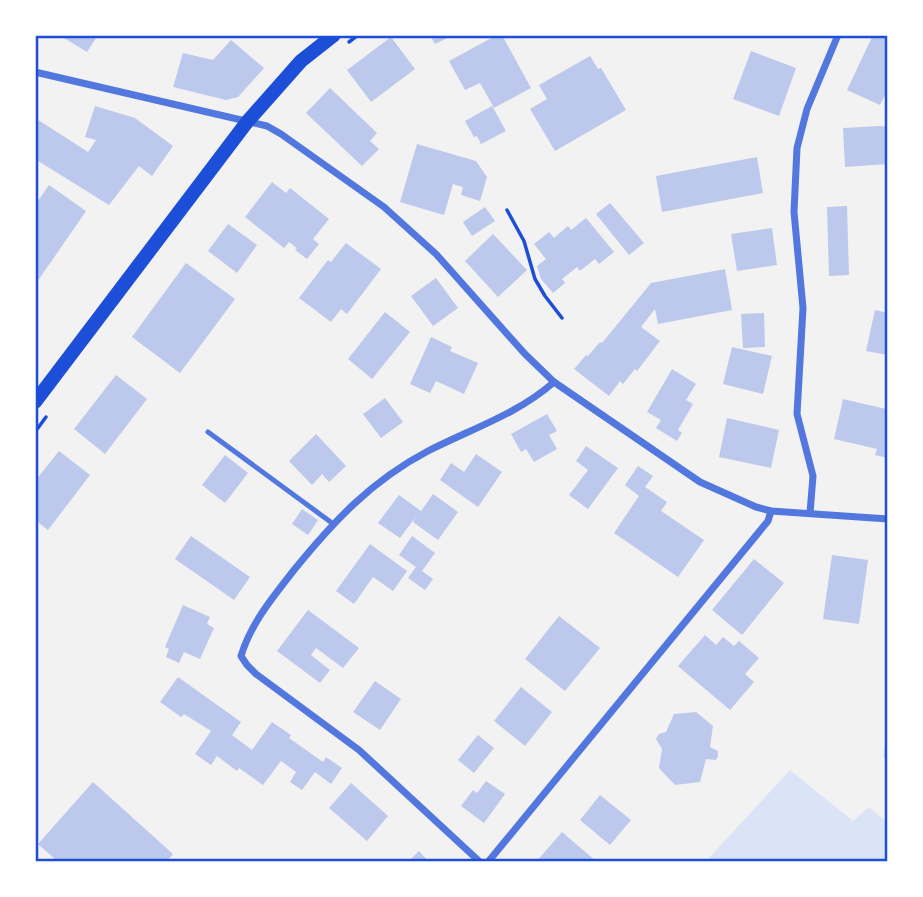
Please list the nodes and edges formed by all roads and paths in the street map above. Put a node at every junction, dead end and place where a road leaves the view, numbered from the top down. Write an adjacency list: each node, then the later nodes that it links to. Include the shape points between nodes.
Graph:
1 (334, 35): 4 (main road, via 301,61)
2 (838, 35): 11 (street, via 807,109 797,148 794,212 803,308 797,414 813,476)
3 (35, 72): 4 (street)
4 (247, 122): 7 (street, via 281,134 384,207 436,254); 8 (main road)
5 (508, 210): 6 (path, via 524,241 535,279)
6 (562, 318)
7 (554, 382): 10 (street, via 699,482 756,508); 13 (street, via 494,421 395,470)
8 (35, 402)
9 (208, 432): 13 (lane)
10 (771, 510): 11 (street); 15 (street, via 768,521)
11 (810, 513): 12 (street)
12 (888, 519)
13 (332, 523): 14 (street, via 258,618 241,656 256,674 359,750)
14 (480, 862)
15 (488, 862)

